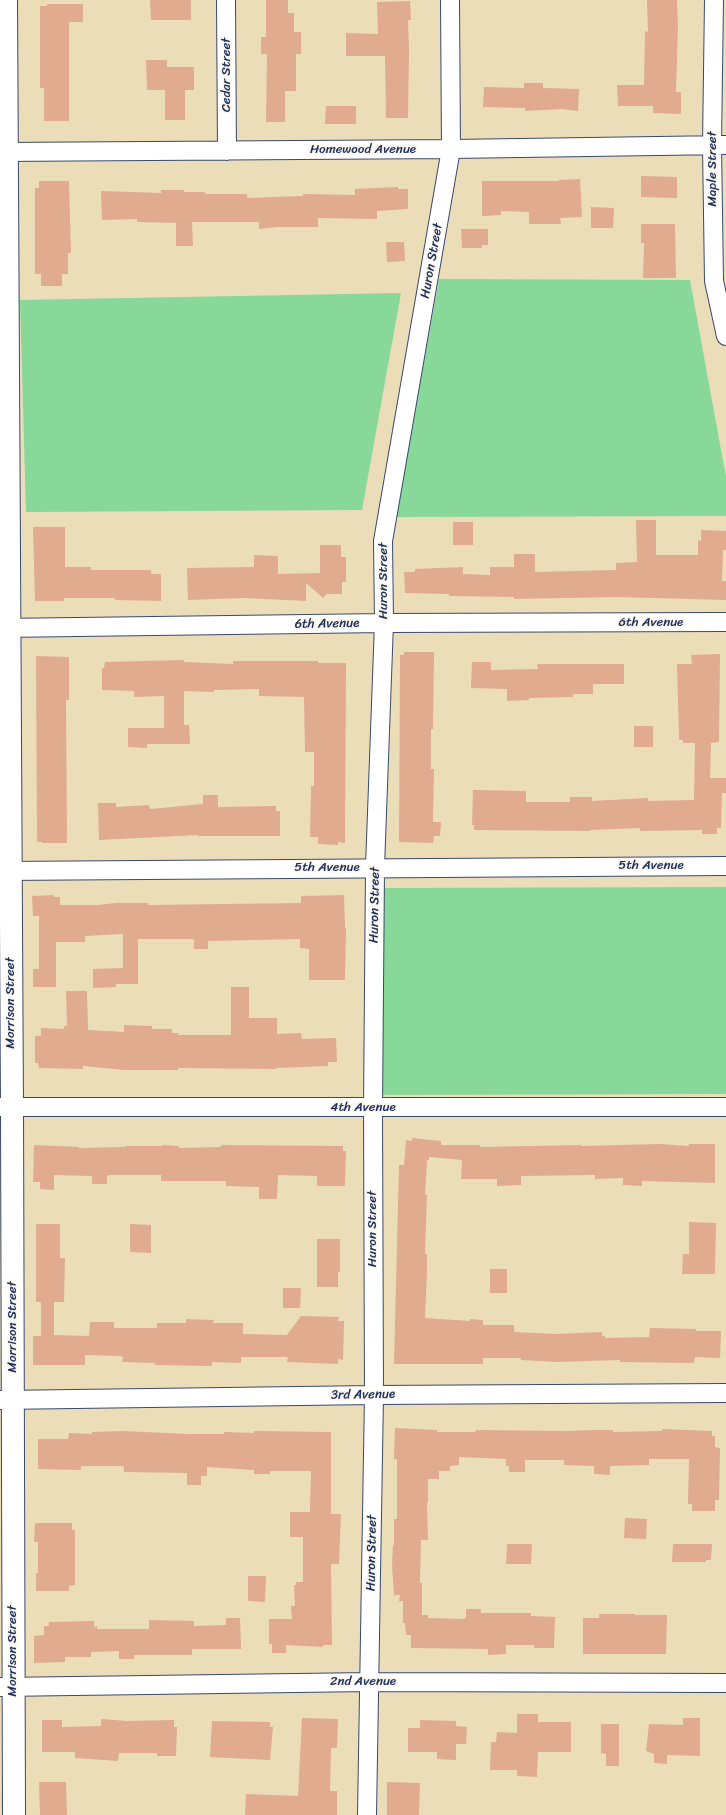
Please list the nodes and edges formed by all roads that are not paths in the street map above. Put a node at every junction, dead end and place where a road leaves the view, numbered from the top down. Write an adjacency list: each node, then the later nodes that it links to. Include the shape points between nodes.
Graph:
1 (6, 0): 8 (street, Morrison Street)
2 (226, 0): 7 (street, Cedar Street)
3 (450, 0): 6 (street, Huron Street)
4 (714, 0): 5 (street, Maple Street)
5 (719, 145): 6 (street, Homewood Avenue); 9 (street, Maple Street, via 714,281)
6 (451, 150): 7 (street, Homewood Avenue); 11 (street, Huron Street, via 383,541)
7 (227, 151): 8 (street, Homewood Avenue)
8 (4, 152): 12 (street, Morrison Street)
9 (726, 336)
10 (726, 622): 11 (street, 6th Avenue)
11 (384, 623): 12 (street, 6th Avenue); 14 (street, Huron Street)
12 (5, 628): 15 (street, Morrison Street)
13 (726, 866): 14 (street, 5th Avenue)
14 (375, 867): 15 (street, 5th Avenue); 18 (street, Huron Street)
15 (5, 871): 16 (street, Morrison Street)
16 (6, 1106): 18 (street, 4th Avenue); 21 (street, Morrison Street)
17 (726, 1107): 18 (street, 4th Avenue)
18 (373, 1108): 20 (street, Huron Street)
19 (726, 1393): 20 (street, 3rd Avenue)
20 (374, 1395): 21 (street, 3rd Avenue); 22 (street, Huron Street)
21 (6, 1400): 24 (street, Morrison Street)
22 (370, 1682): 23 (street, 2nd Avenue); 24 (street, 2nd Avenue); 26 (street, Huron Street)
23 (726, 1683)
24 (6, 1687): 25 (street, Morrison Street)
25 (14, 1815)
26 (367, 1815)

